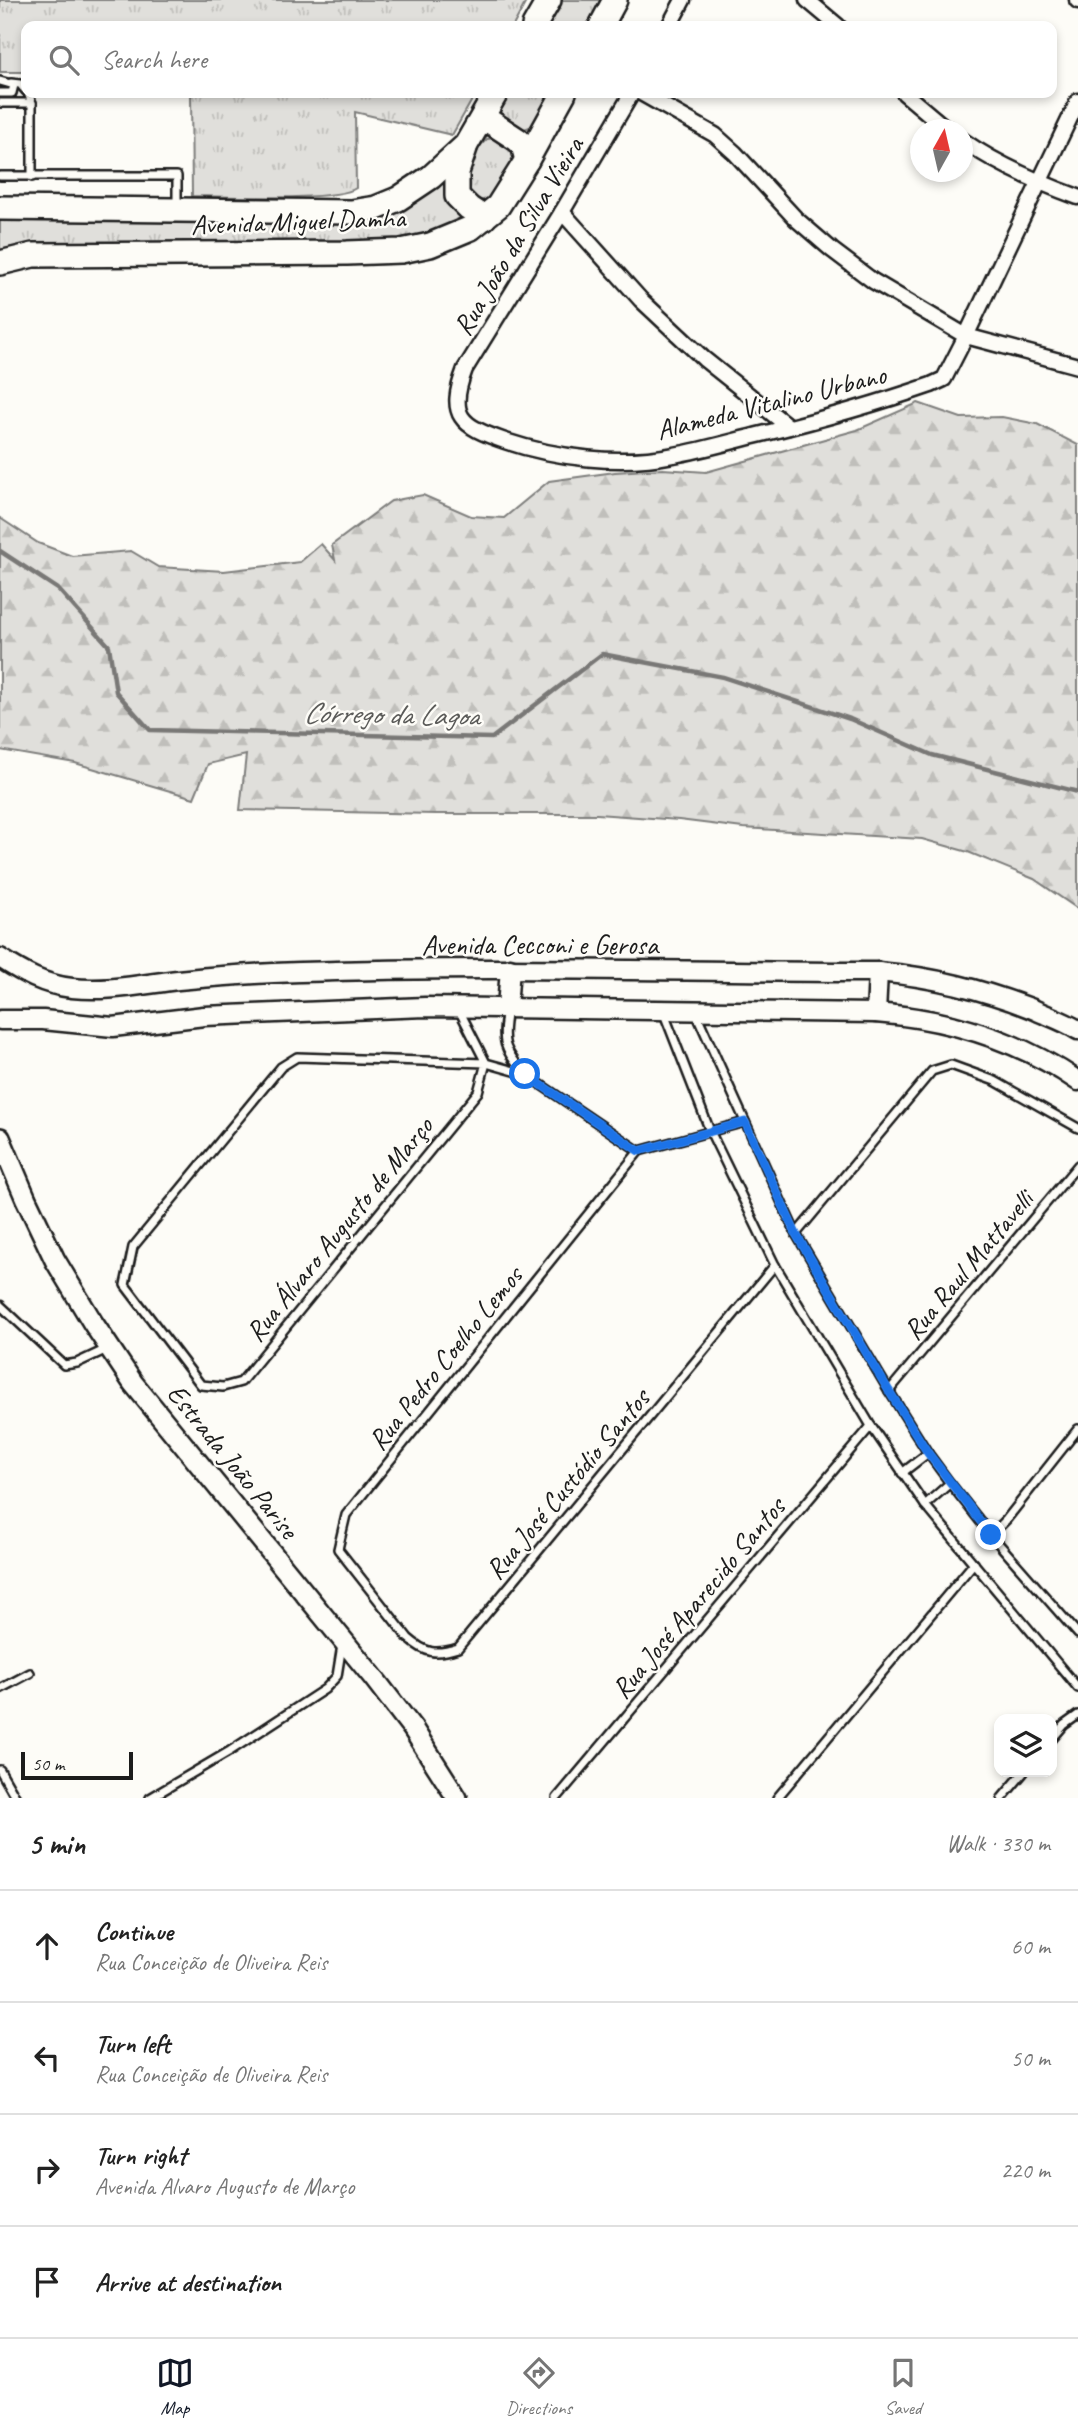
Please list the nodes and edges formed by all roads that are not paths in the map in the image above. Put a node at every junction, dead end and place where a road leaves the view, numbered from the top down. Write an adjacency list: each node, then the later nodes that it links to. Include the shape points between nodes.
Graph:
1 (549, 0): 5 (main road)
2 (615, 0): 6 (main road)
3 (683, 0): 7 (street)
4 (807, 0): 8 (street)
5 (537, 21)
6 (604, 21)
7 (671, 21)
8 (832, 21)
9 (0, 81): 10 (lane)
10 (11, 83): 11 (lane); 12 (lane, via 12,93)
11 (21, 85)
12 (0, 93)
13 (30, 98): 21 (lane)
14 (493, 98): 22 (main road, Avenida Miguel Damha)
15 (561, 98): 26 (main road, Avenida Miguel Damha)
16 (629, 98): 33 (street, Rua João da Silva Vieira)
17 (650, 98): 36 (street, via 715,135 788,210 873,281)
18 (910, 98): 23 (street)
19 (1078, 101): 29 (street, Alameda Vitalino Urbano)
20 (0, 103): 21 (lane)
21 (32, 103): 28 (lane)
22 (483, 117): 24 (main road, Avenida Miguel Damha); 26 (main road, via 519,140)
23 (935, 119)
24 (466, 145): 32 (main road, Avenida Miguel Damha, via 431,177 376,208 351,212); 34 (main road, via 457,172 457,196)
25 (973, 148): 29 (street)
26 (527, 160): 34 (main road, Avenida Miguel Damha, via 498,206)
27 (0, 176): 28 (lane)
28 (32, 177): 32 (lane, via 177,176)
29 (1040, 183): 30 (street); 36 (street, Alameda Vitalino Urbano)
30 (1078, 197)
31 (0, 208): 32 (main road, Avenida Miguel Damha)
32 (177, 210)
33 (562, 212): 38 (street, Rua João da Silva Vieira, via 466,369); 39 (street, via 641,300)
34 (484, 218): 35 (main road, Avenida Miguel Damha, via 453,237 401,251 33,255)
35 (0, 262)
36 (966, 336): 37 (street); 39 (street, Alameda Vitalino Urbano, via 944,379)
37 (1078, 366)
38 (457, 408): 39 (street, Alameda Vitalino Urbano, via 467,425 488,435 570,456 671,456)
39 (789, 428)
40 (0, 958): 41 (street, Avenida Cecconi e Gerosa, via 49,984 75,988 298,972)
41 (510, 968): 42 (street, Avenida Cecconi e Gerosa); 44 (street)
42 (878, 972): 47 (street); 49 (street, Avenida Cecconi e Gerosa, via 967,986)
43 (457, 1007): 44 (street); 48 (street, via 204,1016 113,1027); 50 (lane)
44 (507, 1008): 45 (street); 51 (lane, via 504,1045)
45 (662, 1010): 46 (street); 55 (lane)
46 (694, 1010): 47 (street); 53 (lane)
47 (876, 1013): 52 (street, via 950,1024 998,1038)
48 (0, 1020)
49 (1078, 1030)
50 (486, 1062): 50 (lane, Rua Álvaro Augusto de Março, via 297,1057 281,1068 133,1247 125,1285 201,1385 223,1387 241,1382 478,1092); 51 (lane)
51 (525, 1074): 57 (lane)
52 (1078, 1081)
53 (745, 1122): 55 (lane); 59 (lane)
54 (1078, 1128): 59 (lane, via 995,1081 951,1065 932,1071)
55 (710, 1131): 57 (lane); 60 (lane)
56 (0, 1138): 62 (main road, Estrada João Parise, via 55,1260)
57 (639, 1151): 72 (lane, Rua Pedro Coelho Lemos, via 346,1515 338,1549)
58 (1078, 1165): 63 (lane, Rua Raul Mattavelli)
59 (796, 1234): 63 (lane)
60 (775, 1265): 64 (lane); 72 (lane, Rua José Custódio Santos, via 458,1648 439,1654 419,1648)
61 (0, 1306): 62 (lane, via 64,1365)
62 (110, 1348): 74 (main road, Estrada João Parise, via 132,1383)
63 (889, 1391): 66 (lane)
64 (870, 1426): 67 (lane); 85 (lane, Rua José Aparecido Santos)
65 (1078, 1429): 70 (lane)
66 (928, 1453): 67 (lane); 68 (lane)
67 (902, 1473): 69 (lane)
68 (950, 1483): 69 (lane); 70 (lane)
69 (925, 1505): 71 (lane)
70 (991, 1535): 73 (lane)
71 (974, 1563): 76 (lane); 86 (lane)
72 (378, 1599)
73 (1078, 1634)
74 (343, 1641): 83 (lane, via 337,1676 325,1689); 84 (main road, Estrada João Parise, via 413,1729)
75 (30, 1673): 77 (lane)
76 (1078, 1688)
77 (0, 1689)
78 (1078, 1716): 79 (lane)
79 (1057, 1733)
80 (0, 1770): 82 (lane)
81 (1020, 1777): 87 (lane)
82 (16, 1798)
83 (150, 1798)
84 (457, 1798)
85 (557, 1798)
86 (777, 1798)
87 (1002, 1798)

